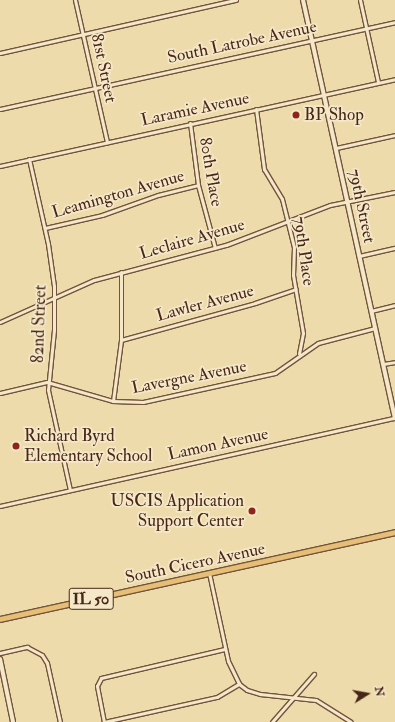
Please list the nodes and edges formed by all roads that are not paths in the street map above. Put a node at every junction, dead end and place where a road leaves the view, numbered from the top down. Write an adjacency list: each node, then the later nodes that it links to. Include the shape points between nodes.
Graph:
1 (75, 0): 7 (street, 81st Street)
2 (236, 0): 7 (street)
3 (303, 0): 8 (main road, 79th Street)
4 (360, 0): 6 (street)
5 (395, 22): 6 (street, South Latrobe Avenue)
6 (366, 28): 8 (street, South Latrobe Avenue); 11 (street)
7 (83, 34): 9 (street); 12 (street, 81st Street)
8 (312, 40): 12 (street, South Latrobe Avenue); 13 (main road, 79th Street)
9 (0, 53)
10 (395, 79): 11 (street, Laramie Avenue)
11 (378, 82): 13 (street, Laramie Avenue)
12 (95, 88): 14 (street, South Latrobe Avenue); 18 (street, 81st Street)
13 (324, 94): 15 (street, Laramie Avenue); 19 (main road, 79th Street)
14 (0, 109)
15 (256, 109): 16 (street, Laramie Avenue); 25 (street, 79th Place, via 264,169 282,199)
16 (190, 124): 18 (street, Laramie Avenue); 22 (street, 80th Place)
17 (395, 135): 19 (street)
18 (107, 142): 20 (street, Laramie Avenue)
19 (336, 148): 24 (main road, 79th Street)
20 (29, 159): 21 (street, Laramie Avenue); 26 (street, 82nd Street)
21 (0, 166)
22 (198, 186): 26 (street, Leamington Avenue, via 164,193 102,215); 27 (street, 80th Place)
23 (395, 192): 24 (street, Leclaire Avenue)
24 (347, 202): 25 (street, Leclaire Avenue, via 330,205); 29 (main road, 79th Street)
25 (288, 222): 27 (street, Leclaire Avenue); 31 (street, 79th Place, via 294,247 293,274)
26 (45, 228): 32 (street, 82nd Street)
27 (215, 248): 30 (street, Leclaire Avenue)
28 (395, 248): 29 (street)
29 (359, 256): 34 (main road, 79th Street)
30 (121, 272): 32 (street, Leclaire Avenue); 37 (street)
31 (296, 289): 37 (street, Lawler Avenue, via 255,304); 38 (street, 79th Place, via 303,333)
32 (54, 296): 35 (street, Leclaire Avenue); 41 (street, 82nd Street, via 54,336)
33 (395, 305): 34 (street)
34 (371, 311): 36 (main road, 79th Street)
35 (0, 322)
36 (375, 328): 38 (street, Lavergne Avenue, via 327,340); 40 (main road, 79th Street)
37 (121, 340): 43 (street)
38 (299, 354): 43 (street, Lavergne Avenue, via 289,366 275,373 143,402)
39 (395, 362): 40 (street)
40 (383, 364): 44 (main road, 79th Street)
41 (47, 382): 42 (street, Lavergne Avenue); 43 (street, Lavergne Avenue); 45 (street, 82nd Street)
42 (0, 392)
43 (113, 401)
44 (395, 418): 45 (street, Lamon Avenue)
45 (70, 490): 46 (street, Lamon Avenue)
46 (0, 506)
47 (395, 532): 48 (main road, South Cicero Avenue / IL 50)
48 (209, 573): 49 (main road, South Cicero Avenue / IL 50); 50 (street)
49 (0, 619)
50 (225, 649): 54 (street, via 230,668); 59 (street, via 109,675 99,680 97,691)
51 (0, 653): 58 (street, via 27,647 38,652 47,663)
52 (0, 659): 57 (main road)
53 (314, 674): 55 (street)
54 (239, 684): 55 (street, via 252,692); 59 (street, via 217,697)
55 (292, 697): 56 (street); 62 (street, via 321,702)
56 (275, 719): 60 (street); 61 (street)
57 (13, 722)
58 (60, 722)
59 (104, 722)
60 (272, 722)
61 (279, 722)
62 (351, 722)

